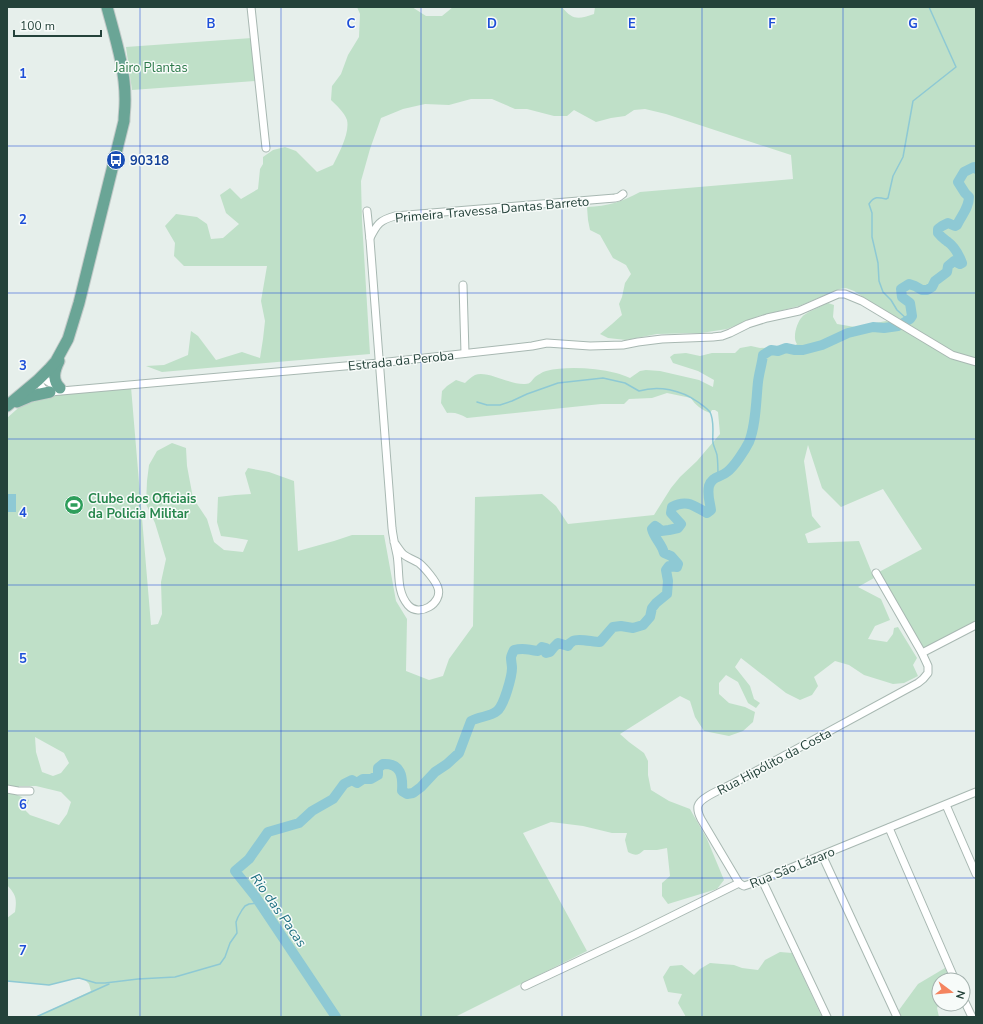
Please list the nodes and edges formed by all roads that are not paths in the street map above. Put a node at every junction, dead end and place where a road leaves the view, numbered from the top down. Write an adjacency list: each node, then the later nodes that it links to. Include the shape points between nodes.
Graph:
1 (107, 7): 8 (main road, via 124,81 124,121)
2 (251, 7): 3 (street)
3 (266, 148)
4 (623, 194): 6 (street, Primeira Travessa Dantas Barreto, via 615,198 395,216 379,224)
5 (366, 211): 6 (street)
6 (370, 240): 11 (street)
7 (463, 285): 9 (street)
8 (68, 339): 12 (main road, via 56,361); 13 (main road, via 54,372 58,385)
9 (464, 353): 10 (street, Estrada da Peroba, via 547,343 623,345 662,339 713,337 767,318 799,311 838,294 845,294 862,301 952,356); 11 (street, Estrada da Peroba)
10 (976, 362)
11 (379, 363): 14 (street, Estrada da Peroba); 18 (street)
12 (40, 379): 13 (street, via 52,384); 13 (street, via 42,388 47,392); 15 (main road)
13 (55, 390): 14 (street); 14 (street); 17 (main road, via 31,396)
14 (72, 390)
15 (12, 398): 16 (main road)
16 (7, 406)
17 (7, 409)
18 (394, 542): 18 (street, via 402,597 416,610 428,608 437,599 438,588 420,564 404,554)
19 (876, 573): 21 (street)
20 (976, 625): 21 (street)
21 (922, 653): 30 (street, Rua Hipólito da Costa, via 928,666 928,673 918,683 700,802 698,813)
22 (7, 788): 23 (street, via 18,792)
23 (30, 791)
24 (976, 792): 25 (street, Rua São Lázaro)
25 (946, 805): 26 (street, Rua São Lázaro); 28 (street)
26 (889, 828): 27 (street, Rua São Lázaro); 31 (street)
27 (822, 854): 29 (street, Rua São Lázaro); 34 (street)
28 (976, 874)
29 (762, 880): 30 (street, Rua São Lázaro, via 744,886); 33 (street)
30 (739, 883): 32 (street, Rua São Lázaro)
31 (952, 972)
32 (526, 985)
33 (827, 1017)
34 (897, 1017)

